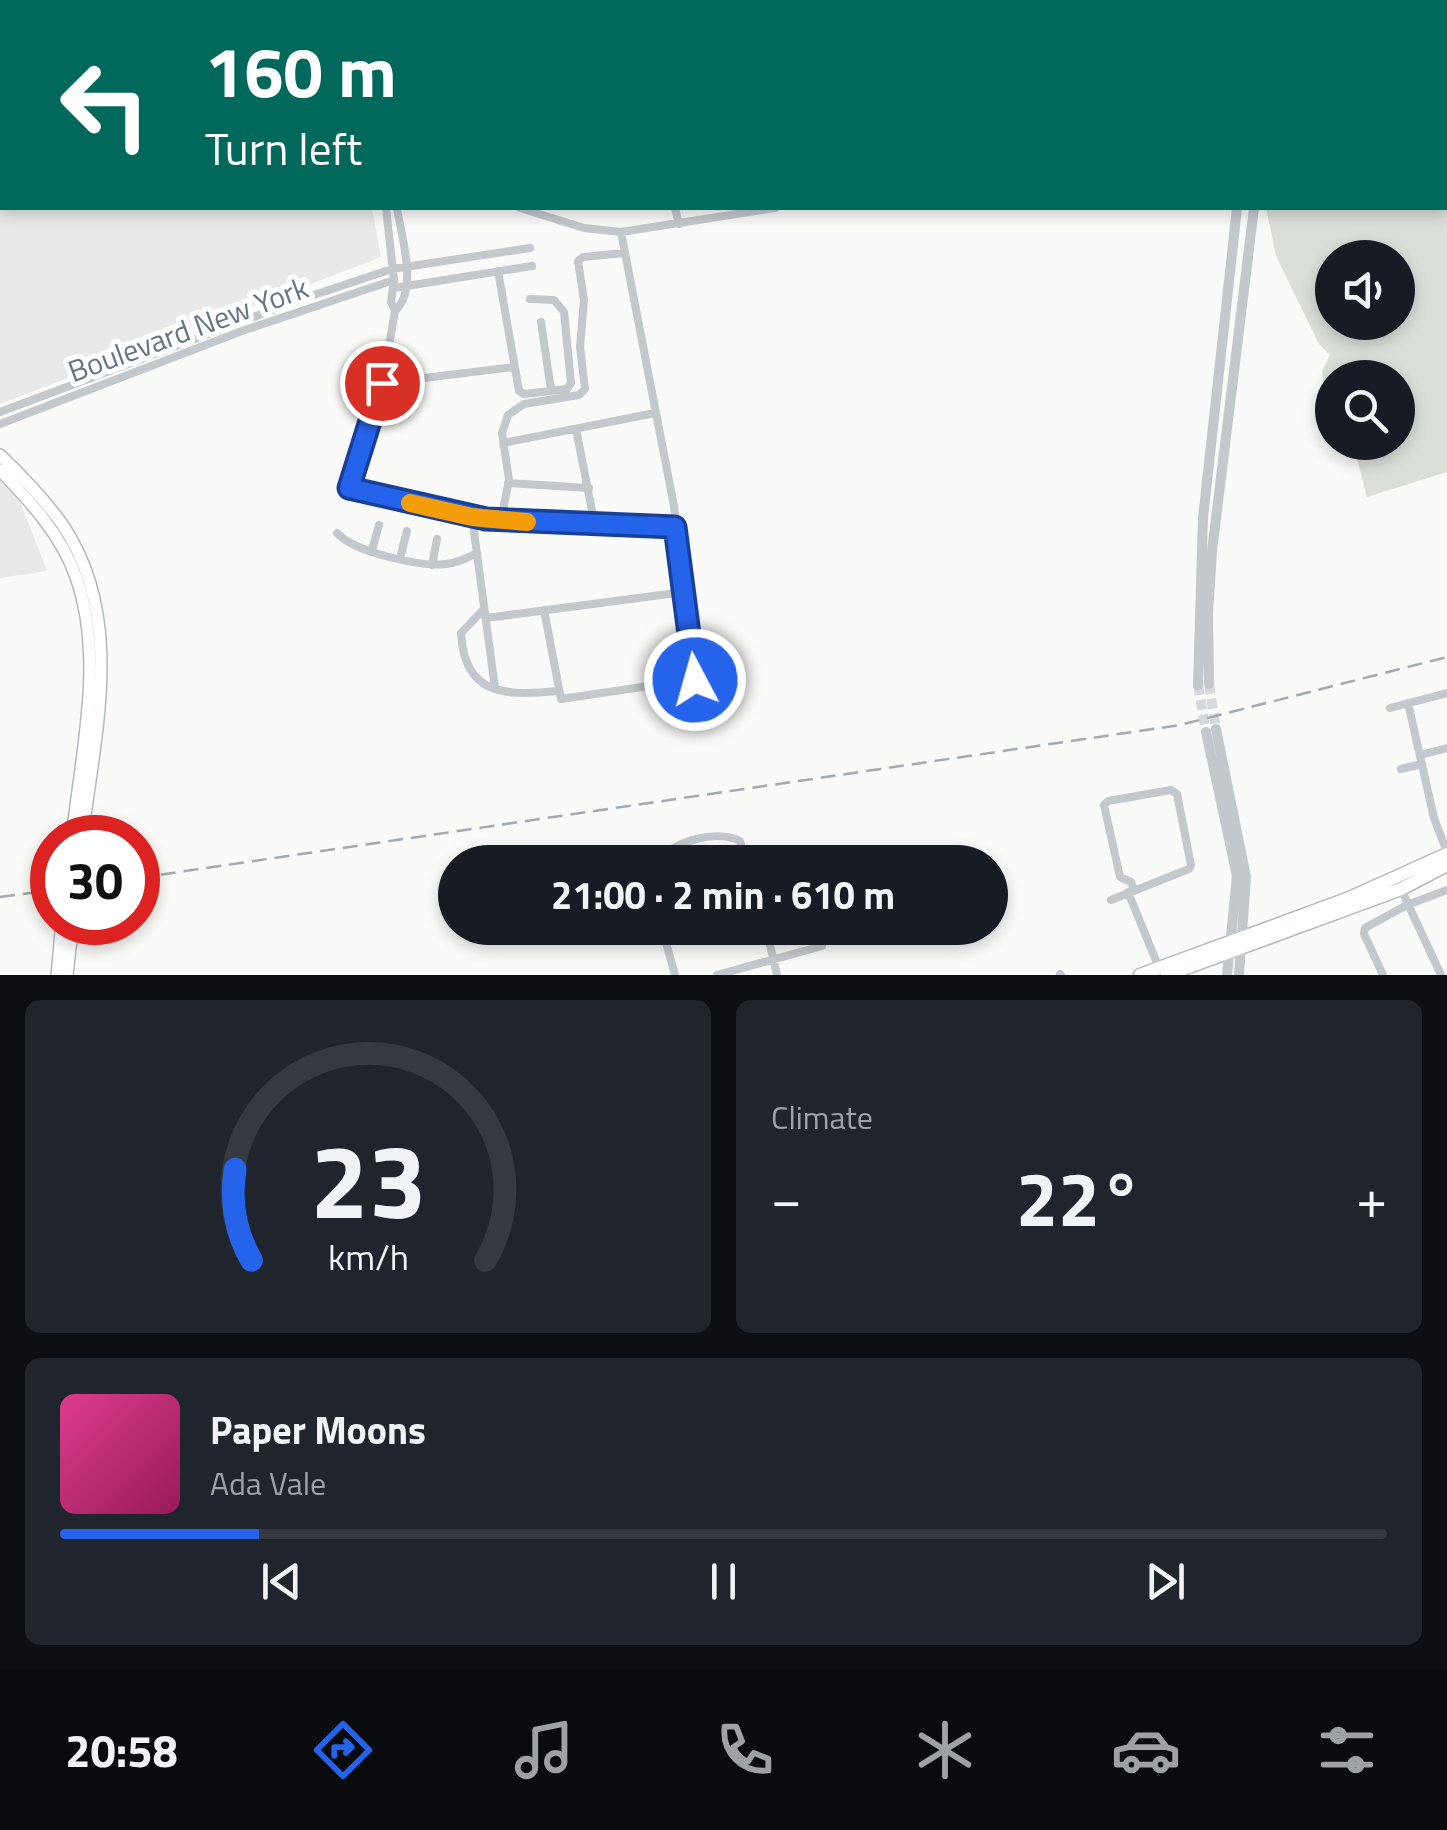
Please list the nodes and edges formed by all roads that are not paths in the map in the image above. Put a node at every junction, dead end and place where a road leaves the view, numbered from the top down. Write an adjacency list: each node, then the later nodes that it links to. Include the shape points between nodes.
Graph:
1 (386, 210): 14 (street)
2 (397, 210): 12 (street)
3 (526, 210): 9 (street)
4 (674, 210): 8 (street)
5 (1237, 210): 47 (street, via 1203,518)
6 (1254, 210): 47 (street)
7 (724, 212): 8 (street)
8 (678, 224): 9 (street)
9 (621, 232): 11 (street)
10 (530, 248): 12 (street, Boulevard New York)
11 (624, 253): 27 (street); 30 (street, via 578,261 584,392 515,408 504,423)
12 (406, 266): 14 (street, Boulevard New York); 17 (street)
13 (532, 266): 15 (street, Boulevard New York)
14 (392, 269): 16 (street); 19 (street, Boulevard New York)
15 (498, 271): 17 (street, Boulevard New York); 22 (street)
16 (394, 284): 17 (street, Boulevard New York); 19 (street, Boulevard New York); 20 (street)
17 (406, 286): 20 (street)
18 (530, 299): 25 (street, via 554,300 564,312 571,383)
19 (300, 305): 23 (street, Boulevard New York)
20 (395, 311): 24 (street)
21 (541, 322): 25 (street)
22 (514, 367): 24 (street); 25 (street, via 520,392)
23 (127, 370): 26 (street, Boulevard New York); 28 (street, Boulevard New York)
24 (382, 383): 35 (street, via 349,488)
25 (551, 390)
26 (0, 412)
27 (654, 413): 29 (street); 39 (street)
28 (0, 424)
29 (576, 429): 30 (street); 34 (street)
30 (503, 443): 33 (street)
31 (0, 455): 62 (main road, via 62,524 96,604 103,664)
32 (0, 470): 61 (main road, via 41,515 75,573 85,606 90,657)
33 (508, 482): 34 (street); 36 (street)
34 (589, 488): 38 (street)
35 (472, 517): 36 (street); 44 (street)
36 (501, 520): 38 (street)
37 (379, 525): 43 (street)
38 (595, 526): 39 (street)
39 (675, 527): 48 (street)
40 (407, 531): 45 (street)
41 (336, 532): 43 (street)
42 (436, 539): 46 (street)
43 (372, 550): 45 (street)
44 (477, 554): 46 (street); 50 (street)
45 (400, 558): 46 (street)
46 (432, 565)
47 (1204, 586): 51 (street)
48 (684, 592): 49 (street); 53 (street, via 694,681 564,700)
49 (544, 610): 50 (street); 53 (street)
50 (485, 613): 52 (street); 52 (street, via 460,636 468,670)
51 (1203, 684)
52 (495, 688): 53 (street)
53 (558, 691)
54 (1447, 693): 55 (street)
55 (1408, 703): 56 (street); 59 (street)
56 (1390, 708)
57 (1211, 731): 76 (street, via 1237,876)
58 (1447, 748): 59 (street)
59 (1421, 760): 60 (street); 65 (street)
60 (1401, 768)
61 (74, 815)
62 (85, 815)
63 (682, 845): 64 (street, via 727,836)
64 (741, 845)
65 (1447, 853): 76 (main road)
66 (1447, 865): 67 (main road)
67 (1401, 889): 71 (street); 76 (main road)
68 (1447, 890): 71 (street)
69 (1131, 891): 69 (street, via 1191,866 1174,791 1104,805 1120,877 1131,882); 70 (street); 79 (street)
70 (1111, 900)
71 (1407, 905): 88 (street, via 1364,931); 89 (street)
72 (60, 945): 80 (main road)
73 (70, 945): 81 (main road)
74 (667, 945): 82 (street)
75 (770, 945): 78 (street)
76 (1234, 945): 79 (main road); 86 (street); 87 (street)
77 (822, 946): 78 (street)
78 (774, 960): 83 (street); 84 (street)
79 (1163, 972): 85 (main road)
80 (57, 975)
81 (67, 975)
82 (675, 975)
83 (716, 975)
84 (777, 975)
85 (1140, 975)
86 (1228, 975)
87 (1238, 975)
88 (1383, 975)
89 (1442, 975)

